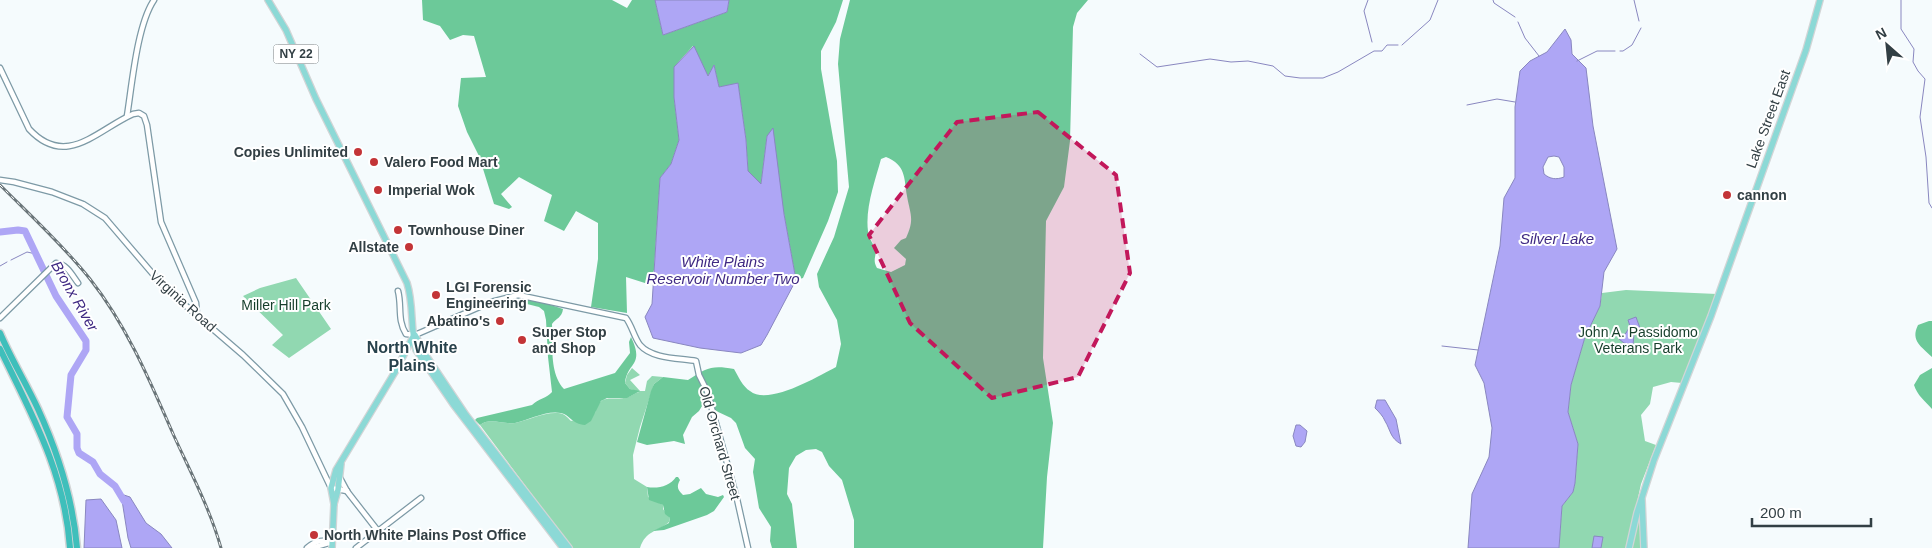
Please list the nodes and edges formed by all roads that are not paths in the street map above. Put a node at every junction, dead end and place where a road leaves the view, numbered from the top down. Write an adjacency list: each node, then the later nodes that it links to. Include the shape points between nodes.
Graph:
1 (154, 0): 5 (street, via 147,10 142,30)
2 (268, 0): 12 (main road, NY 22, via 286,30 316,99 403,275 411,298)
3 (1820, 0): 18 (main road, Lake Street East, via 1806,50 1706,330)
4 (0, 68): 5 (street, via 29,129 49,144 76,146)
5 (127, 116): 9 (street, via 139,113 146,119 161,222 196,303)
6 (0, 180): 9 (street, Virginia Road, via 52,192 95,211 117,230 164,287)
7 (78, 283): 10 (street, via 67,268 60,263 54,264)
8 (398, 291): 12 (street, via 403,330 406,334)
9 (197, 315): 14 (street, Virginia Road, via 282,394)
10 (0, 318)
11 (0, 333): 24 (highway, via 57,454 69,497)
12 (415, 335): 15 (main road, via 341,463); 28 (main road, via 416,350 428,370); 29 (main road, via 466,415); 30 (street, Old Orchard Street, via 491,302 518,295 626,318 646,351 696,361 707,391)
13 (0, 349): 23 (highway, via 49,453 63,502)
14 (326, 474): 15 (street, Virginia Road); 16 (street, Virginia Road)
15 (337, 483): 16 (main road); 17 (street); 17 (street); 20 (main road)
16 (331, 488): 20 (main road)
17 (347, 491): 21 (street)
18 (1642, 496): 31 (main road, Lake Street East); 32 (main road)
19 (421, 498): 21 (street)
20 (334, 504): 22 (main road)
21 (378, 531): 27 (street)
22 (332, 545): 25 (street, via 324,540); 26 (street)
23 (70, 548)
24 (77, 548)
25 (307, 548)
26 (312, 548)
27 (356, 548)
28 (563, 548)
29 (569, 548)
30 (748, 548)
31 (1629, 548)
32 (1644, 548)

